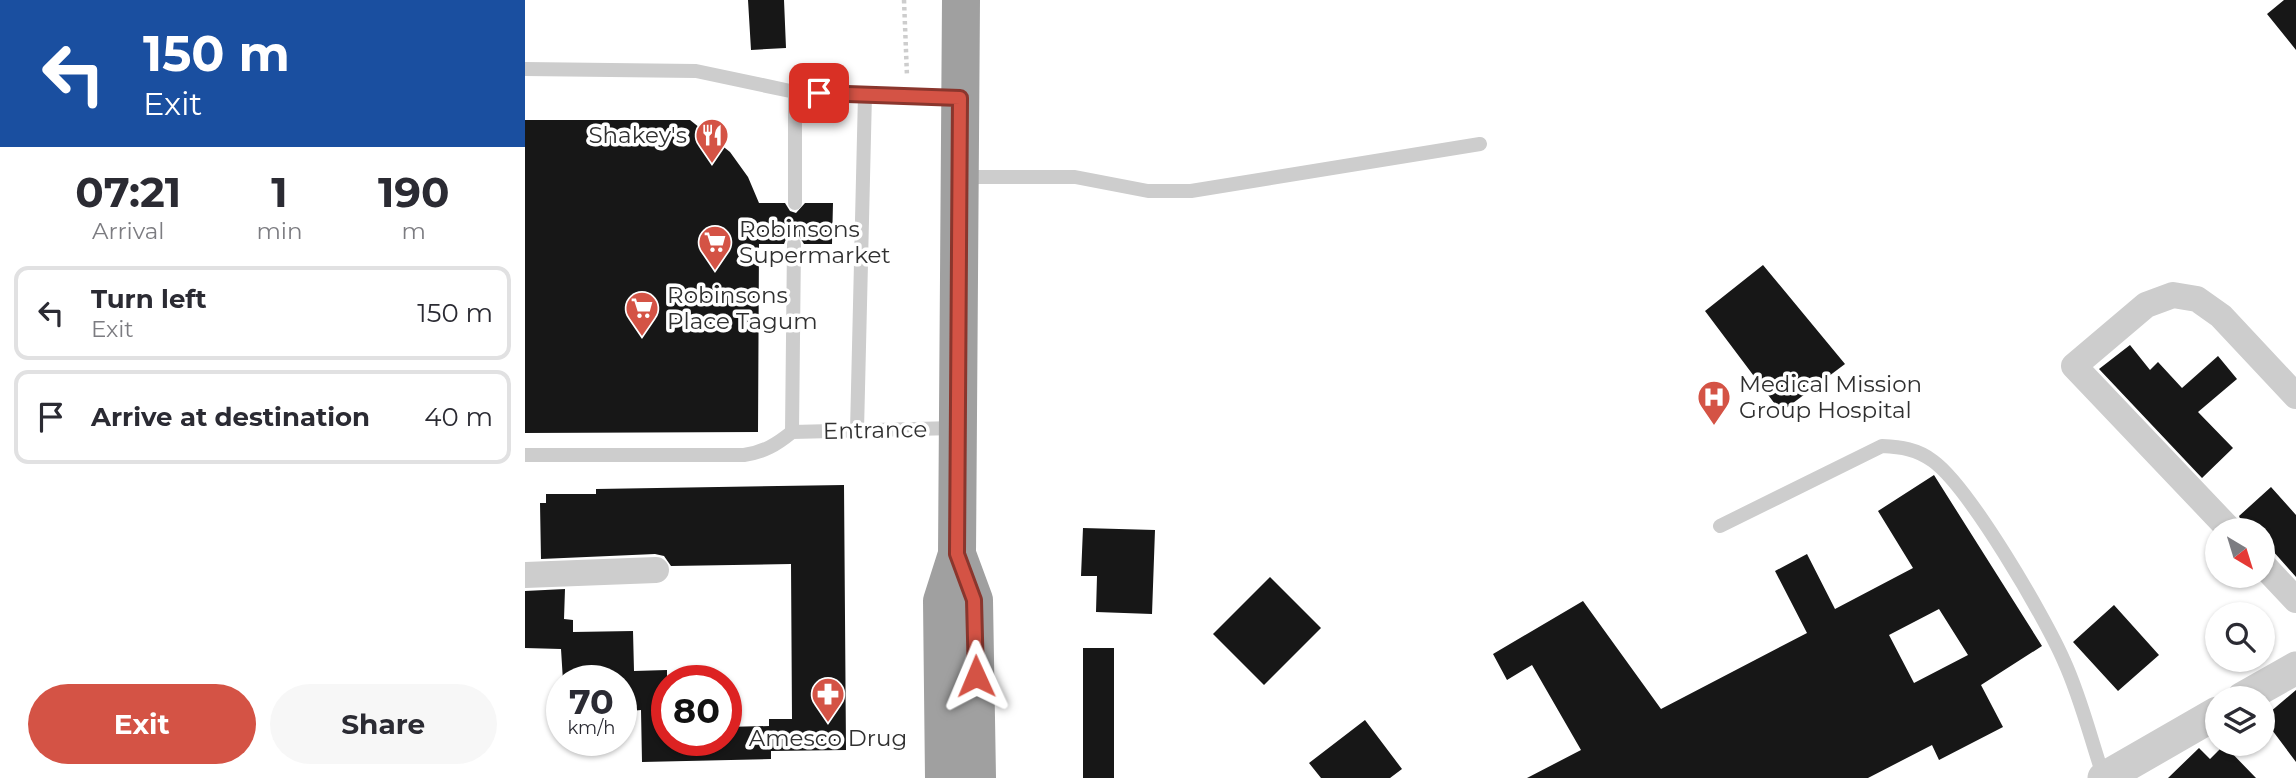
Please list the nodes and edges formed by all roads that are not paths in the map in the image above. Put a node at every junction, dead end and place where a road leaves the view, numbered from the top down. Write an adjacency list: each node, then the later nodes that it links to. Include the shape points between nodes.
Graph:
1 (961, 0): 5 (highway)
2 (525, 69): 3 (lane, via 696,71)
3 (795, 92): 4 (lane); 8 (lane)
4 (865, 94): 5 (lane); 12 (lane)
5 (960, 98): 7 (highway)
6 (1481, 144): 7 (lane, via 1191,191 1148,191 1075,177)
7 (959, 177): 11 (highway)
8 (795, 203)
9 (794, 244): 13 (lane)
10 (2296, 396): 15 (street, via 2221,316 2197,299 2172,295 2147,305 2074,366)
11 (958, 428): 12 (lane, Entrance); 17 (highway)
12 (857, 431): 13 (lane, Entrance)
13 (792, 432): 14 (lane, via 762,452 744,455)
14 (525, 455)
15 (2219, 518)
16 (1720, 526): 25 (lane, via 1882,446 1906,447 1933,461 2015,572)
17 (957, 554): 26 (highway, via 942,601); 27 (highway, via 974,600)
18 (656, 570): 19 (street)
19 (525, 575)
20 (2275, 578): 21 (street)
21 (2296, 600)
22 (2294, 672): 23 (street)
23 (2267, 686)
24 (2205, 720): 25 (street)
25 (2119, 774)
26 (944, 778)
27 (977, 778)

